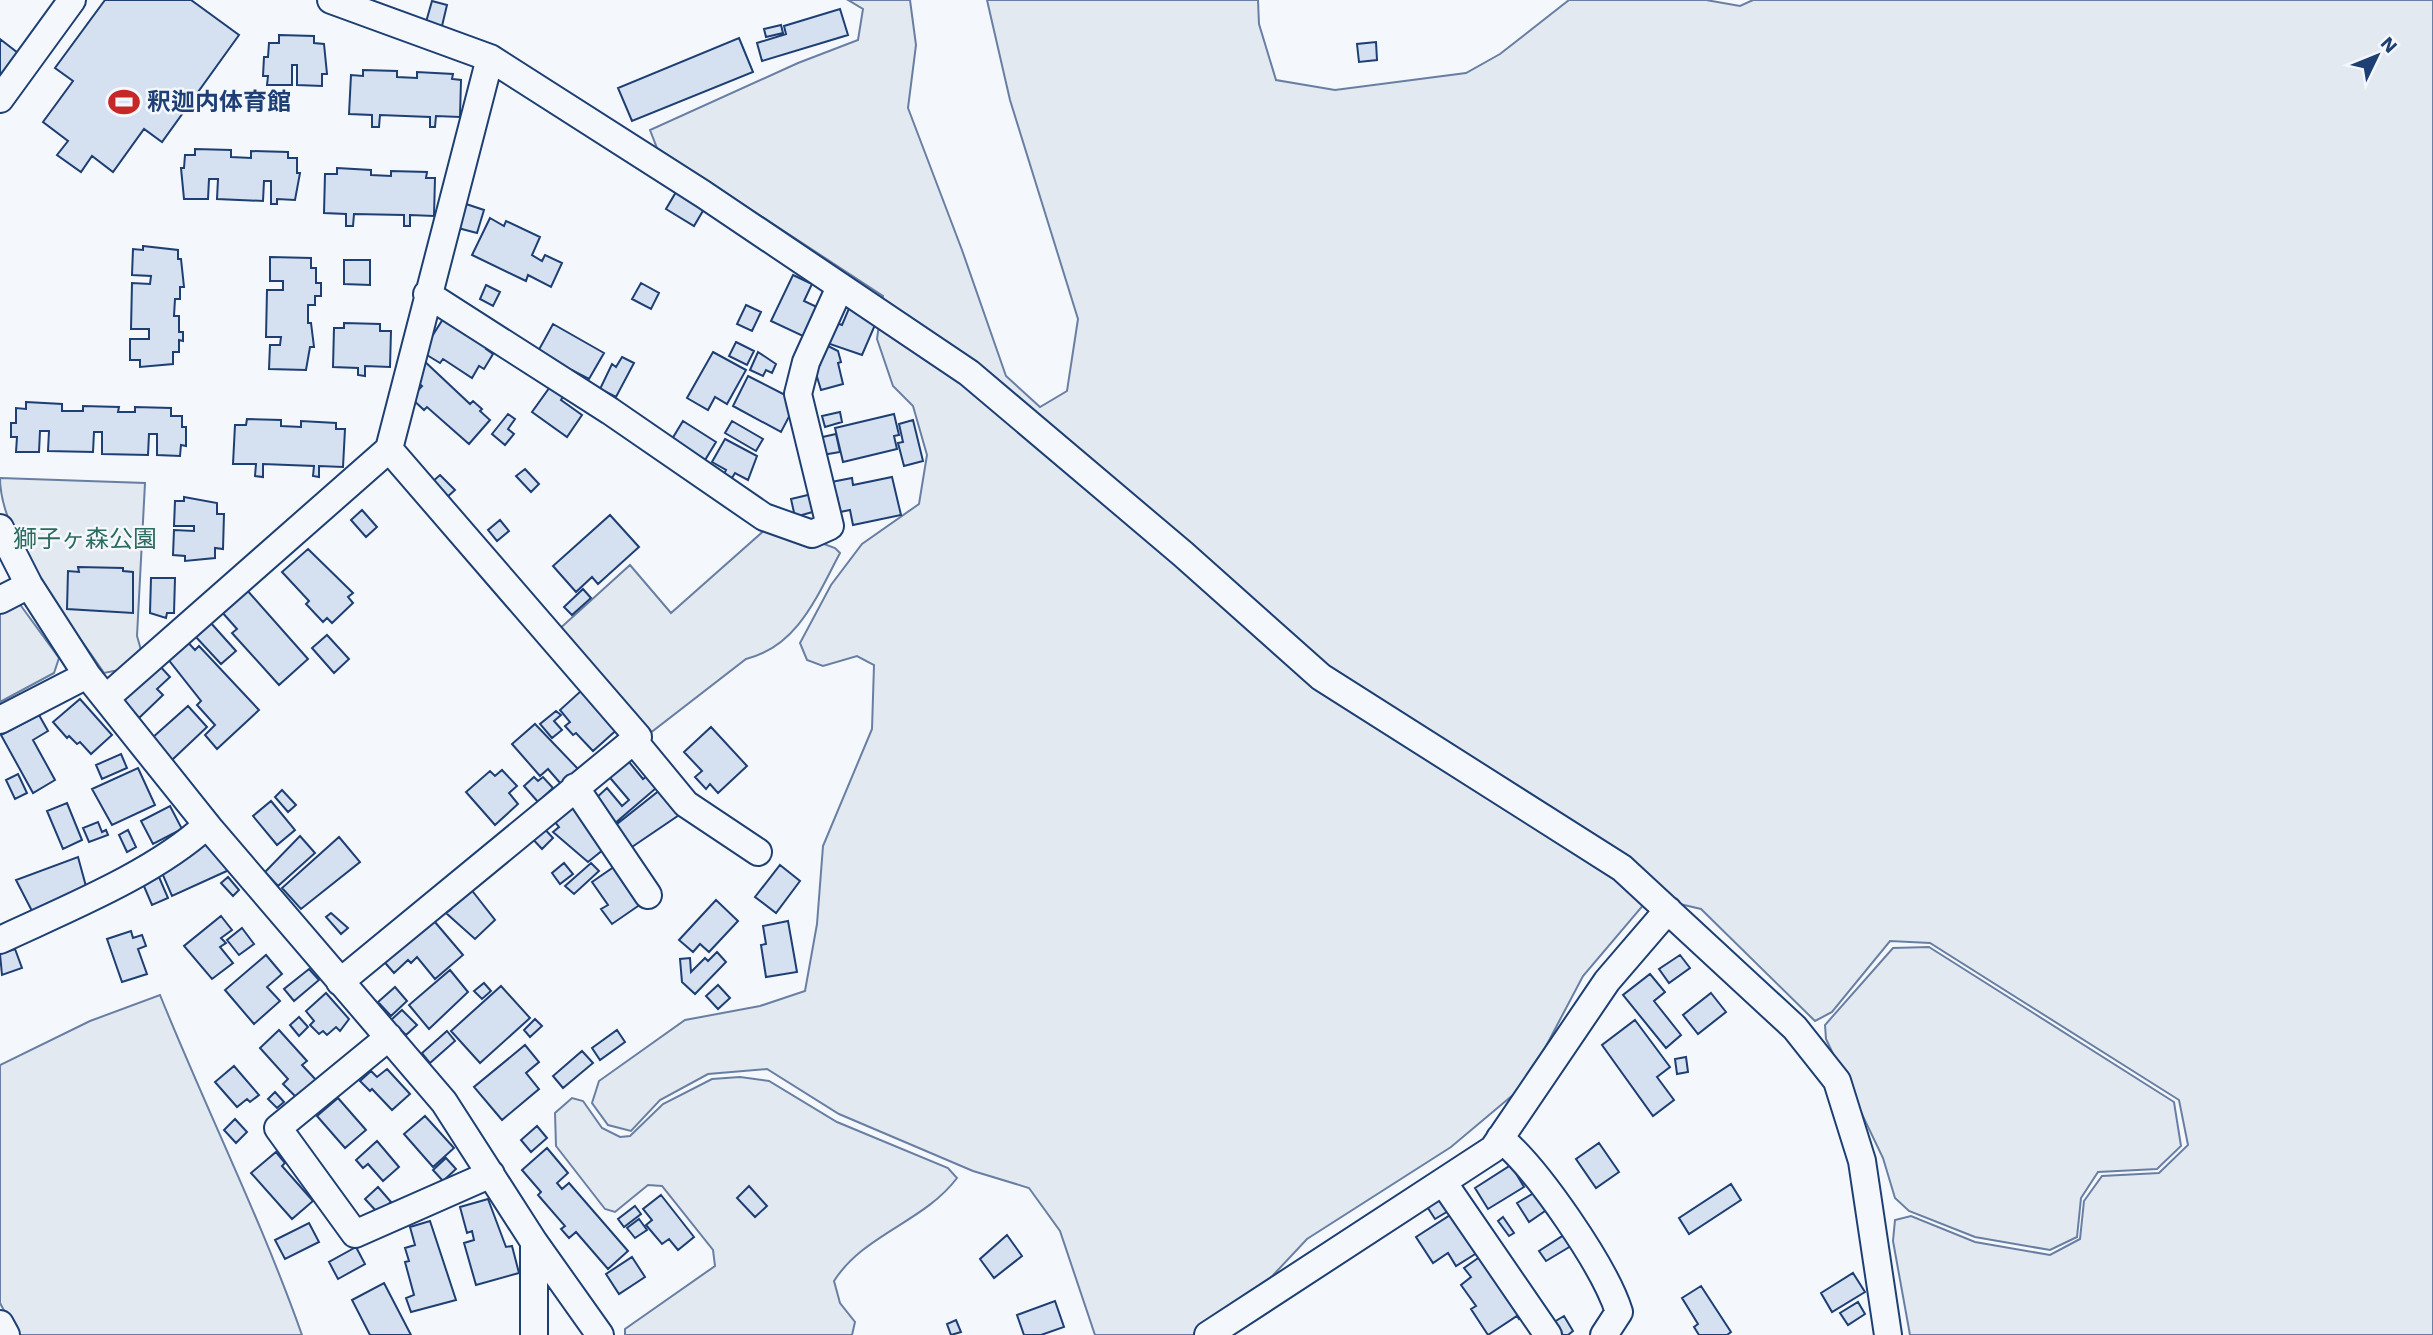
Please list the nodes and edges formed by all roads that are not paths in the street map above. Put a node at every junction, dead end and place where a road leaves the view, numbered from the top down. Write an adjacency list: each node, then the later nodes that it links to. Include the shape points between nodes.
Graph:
1 (72, 0): 4 (street)
2 (331, 0): 3 (street)
3 (491, 58): 5 (street); 6 (street)
4 (0, 99)
5 (840, 287): 6 (street, via 806,362 798,394 830,526 812,534 764,517); 19 (street, via 969,373 1321,677 1622,868)
6 (427, 294): 7 (street)
7 (389, 449): 12 (street); 14 (street, via 558,641 638,737)
8 (0, 528): 9 (street)
9 (29, 585): 10 (street); 11 (street)
10 (0, 600)
11 (87, 675): 12 (street); 13 (street)
12 (106, 698): 16 (street)
13 (0, 720)
14 (634, 741): 15 (street); 17 (street, via 686,804)
15 (575, 787): 18 (street); 21 (street)
16 (207, 825): 20 (street, via 190,841 111,886); 21 (street)
17 (758, 852)
18 (648, 895)
19 (1668, 910): 23 (street, via 1607,981); 34 (street, via 1795,1028 1837,1080 1862,1161)
20 (0, 940)
21 (340, 982): 22 (street)
22 (389, 1037): 24 (street, via 444,1102); 24 (street, via 278,1128 355,1234)
23 (1500, 1138): 25 (street, via 1493,1149); 33 (street, via 1550,1194 1613,1291 1619,1312)
24 (491, 1174): 26 (street)
25 (1443, 1182): 31 (street); 32 (street)
26 (534, 1242): 29 (street); 30 (street)
27 (0, 1324): 28 (street)
28 (6, 1335)
29 (534, 1335)
30 (600, 1335)
31 (1208, 1335)
32 (1548, 1335)
33 (1604, 1335)
34 (1888, 1335)

